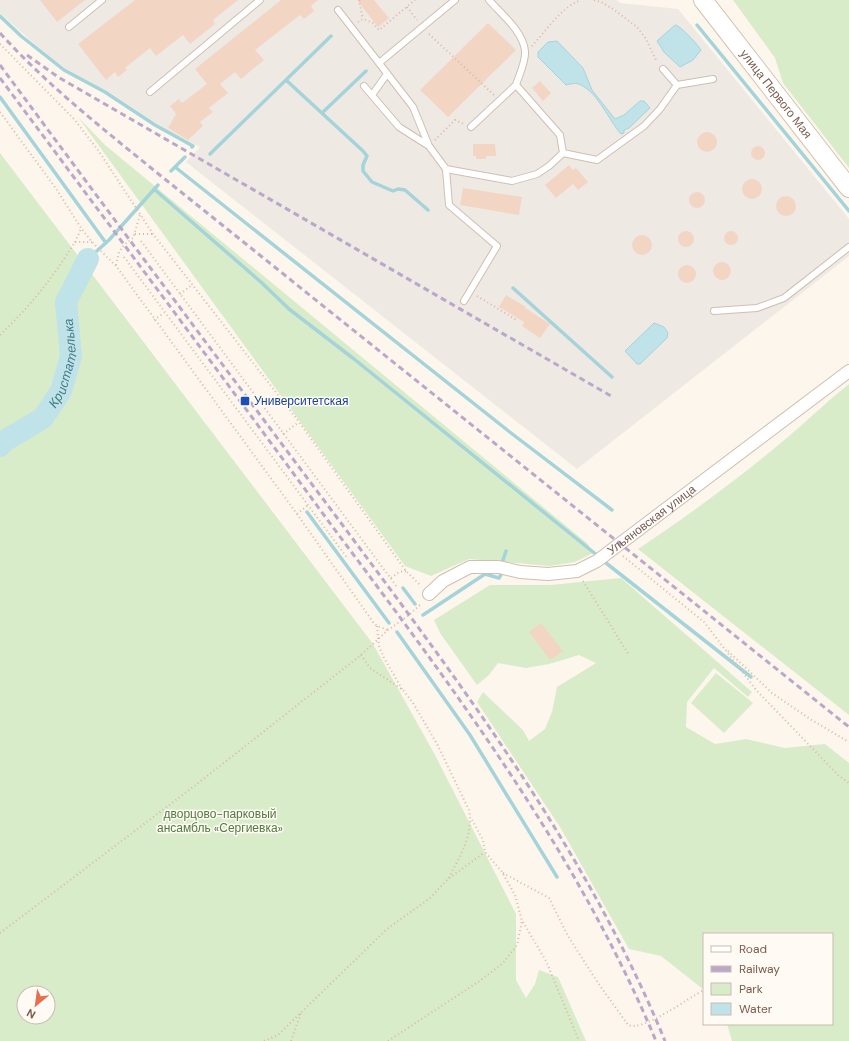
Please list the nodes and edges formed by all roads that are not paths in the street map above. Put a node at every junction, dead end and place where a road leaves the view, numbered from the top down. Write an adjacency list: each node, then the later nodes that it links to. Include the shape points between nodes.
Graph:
1 (102, 0): 7 (lane)
2 (260, 0): 15 (lane)
3 (455, 0): 8 (lane)
4 (489, 0): 12 (lane, via 517,32 525,52)
5 (703, 0): 21 (street, улица Первого Мая)
6 (338, 10): 8 (lane)
7 (69, 27)
8 (379, 63): 10 (lane)
9 (663, 69): 13 (lane)
10 (387, 74): 16 (lane); 18 (lane, via 413,108)
11 (713, 79): 13 (lane)
12 (516, 85): 17 (lane); 19 (lane, via 560,135)
13 (677, 85): 19 (lane, via 644,126 597,160)
14 (364, 86): 16 (lane)
15 (150, 92)
16 (372, 96): 18 (lane, via 399,127)
17 (471, 127)
18 (429, 146): 20 (lane)
19 (563, 153): 20 (lane, via 537,174 512,181)
20 (446, 169): 23 (lane, via 449,205 497,246)
21 (849, 188)
22 (849, 247): 24 (lane, via 784,298 757,308)
23 (464, 301)
24 (714, 312)
25 (849, 371): 26 (street, Ульяновская улица, via 597,562 577,571 548,574 499,567 470,567 443,581)
26 (429, 594)

